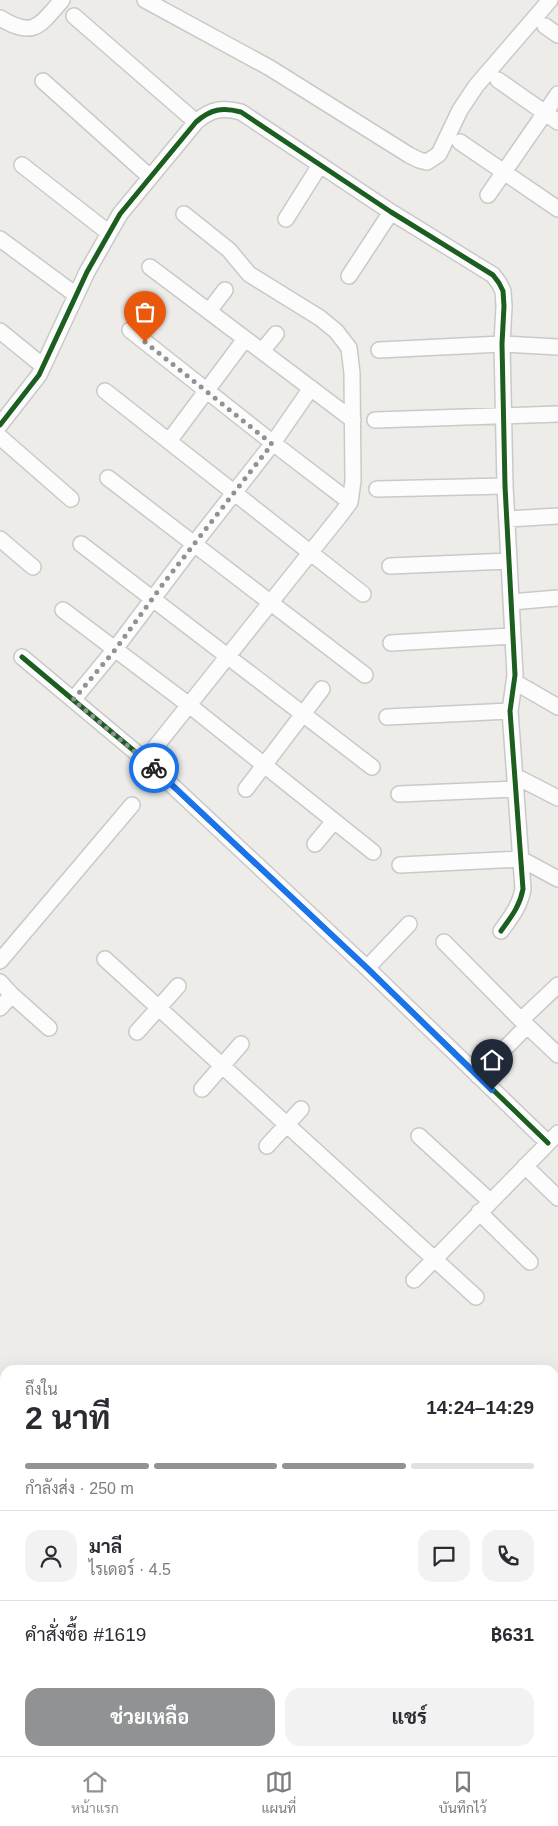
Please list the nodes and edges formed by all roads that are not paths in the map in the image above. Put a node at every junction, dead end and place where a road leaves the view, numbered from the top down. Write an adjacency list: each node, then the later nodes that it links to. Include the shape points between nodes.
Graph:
1 (62, 0): 5 (street, via 34,28 20,29)
2 (145, 0): 3 (street, via 270,68 409,155 427,162 439,154 460,110 476,86)
3 (550, 0)
4 (74, 16): 12 (street)
5 (0, 18)
6 (545, 26): 7 (street)
7 (558, 35)
8 (498, 80): 11 (street)
9 (43, 81): 18 (street)
10 (558, 94): 11 (street)
11 (545, 113): 13 (street); 17 (street)
12 (196, 122): 16 (street, via 204,114 226,108 241,112); 18 (street)
13 (558, 122)
14 (460, 142): 17 (street)
15 (22, 165): 24 (street)
16 (320, 166): 21 (street); 23 (street)
17 (504, 173): 19 (street); 20 (street)
18 (150, 177): 24 (street, via 120,214)
19 (488, 195)
20 (558, 209)
21 (391, 212): 27 (street); 35 (street, via 493,275 503,291)
22 (184, 214): 45 (street, via 229,250 249,274 336,331 349,348)
23 (286, 219)
24 (110, 233): 29 (street)
25 (0, 239): 29 (street)
26 (150, 267): 30 (street)
27 (349, 276)
28 (225, 290): 30 (street)
29 (76, 296): 39 (street)
30 (209, 311): 34 (street)
31 (130, 330): 42 (street)
32 (0, 331): 39 (street)
33 (276, 334): 38 (street)
34 (245, 339): 38 (street); 42 (street)
35 (502, 344): 36 (street); 37 (street); 44 (street)
36 (558, 347)
37 (379, 350)
38 (262, 351): 40 (street)
39 (43, 366): 47 (street)
40 (311, 388): 45 (street); 50 (street)
41 (105, 391): 49 (street)
42 (207, 392): 49 (street); 50 (street)
43 (558, 414): 44 (street)
44 (504, 415): 46 (street); 52 (street)
45 (353, 420): 56 (street)
46 (375, 420)
47 (0, 425)
48 (0, 437): 55 (street)
49 (169, 441): 54 (street)
50 (272, 444): 54 (street); 56 (street)
51 (108, 478): 61 (street)
52 (505, 486): 53 (street); 58 (street)
53 (377, 489)
54 (234, 492): 61 (street); 62 (street)
55 (71, 499)
56 (350, 502): 62 (street)
57 (558, 516): 58 (street)
58 (508, 519): 63 (street)
59 (0, 538): 65 (street)
60 (81, 544): 67 (street)
61 (194, 544): 67 (street); 69 (street)
62 (310, 552): 66 (street); 69 (street)
63 (509, 561): 64 (street); 70 (street)
64 (390, 566)
65 (33, 567)
66 (363, 594)
67 (153, 598): 74 (street); 75 (street)
68 (558, 598): 70 (street)
69 (271, 602): 75 (street); 77 (street)
70 (511, 602): 72 (street)
71 (64, 610): 74 (street)
72 (512, 636): 73 (street); 78 (street)
73 (391, 643)
74 (115, 650): 80 (street); 81 (street)
75 (228, 655): 81 (street); 84 (street)
76 (22, 658): 80 (street)
77 (365, 675)
78 (515, 685): 82 (street); 83 (street)
79 (322, 689): 84 (street)
80 (73, 700): 86 (street)
81 (189, 705): 86 (street); 87 (street)
82 (558, 707)
83 (510, 711): 85 (street); 89 (street)
84 (303, 713): 87 (street); 88 (street)
85 (387, 717)
86 (145, 760): 105 (street)
87 (264, 765): 90 (street); 94 (street)
88 (372, 767)
89 (516, 782): 91 (street); 92 (street); 97 (street)
90 (246, 789)
91 (399, 794)
92 (558, 798)
93 (132, 805): 104 (street)
94 (334, 821): 95 (street); 96 (street)
95 (315, 844)
96 (374, 852)
97 (520, 859): 98 (street); 99 (street); 101 (street, via 521,900)
98 (400, 865)
99 (558, 879)
100 (409, 924): 105 (street)
101 (501, 931)
102 (444, 942): 112 (street)
103 (105, 959): 111 (street)
104 (0, 961)
105 (367, 968): 118 (street)
106 (0, 982): 109 (street)
107 (558, 985): 112 (street)
108 (178, 986): 111 (street)
109 (12, 995): 110 (street); 113 (street)
110 (0, 1008)
111 (158, 1008): 114 (street); 117 (street)
112 (524, 1023): 116 (street); 118 (street)
113 (49, 1028)
114 (137, 1032)
115 (241, 1044): 117 (street)
116 (558, 1055)
117 (222, 1066): 119 (street); 121 (street)
118 (478, 1076): 123 (street)
119 (202, 1089)
120 (301, 1109): 121 (street)
121 (287, 1124): 124 (street); 129 (street)
122 (419, 1136): 127 (street)
123 (553, 1138): 125 (street)
124 (267, 1146)
125 (525, 1166): 126 (street); 127 (street)
126 (558, 1198)
127 (490, 1200): 128 (street)
128 (479, 1212): 129 (street); 130 (street)
129 (436, 1258): 131 (street); 132 (street)
130 (530, 1262)
131 (414, 1280)
132 (476, 1297)

